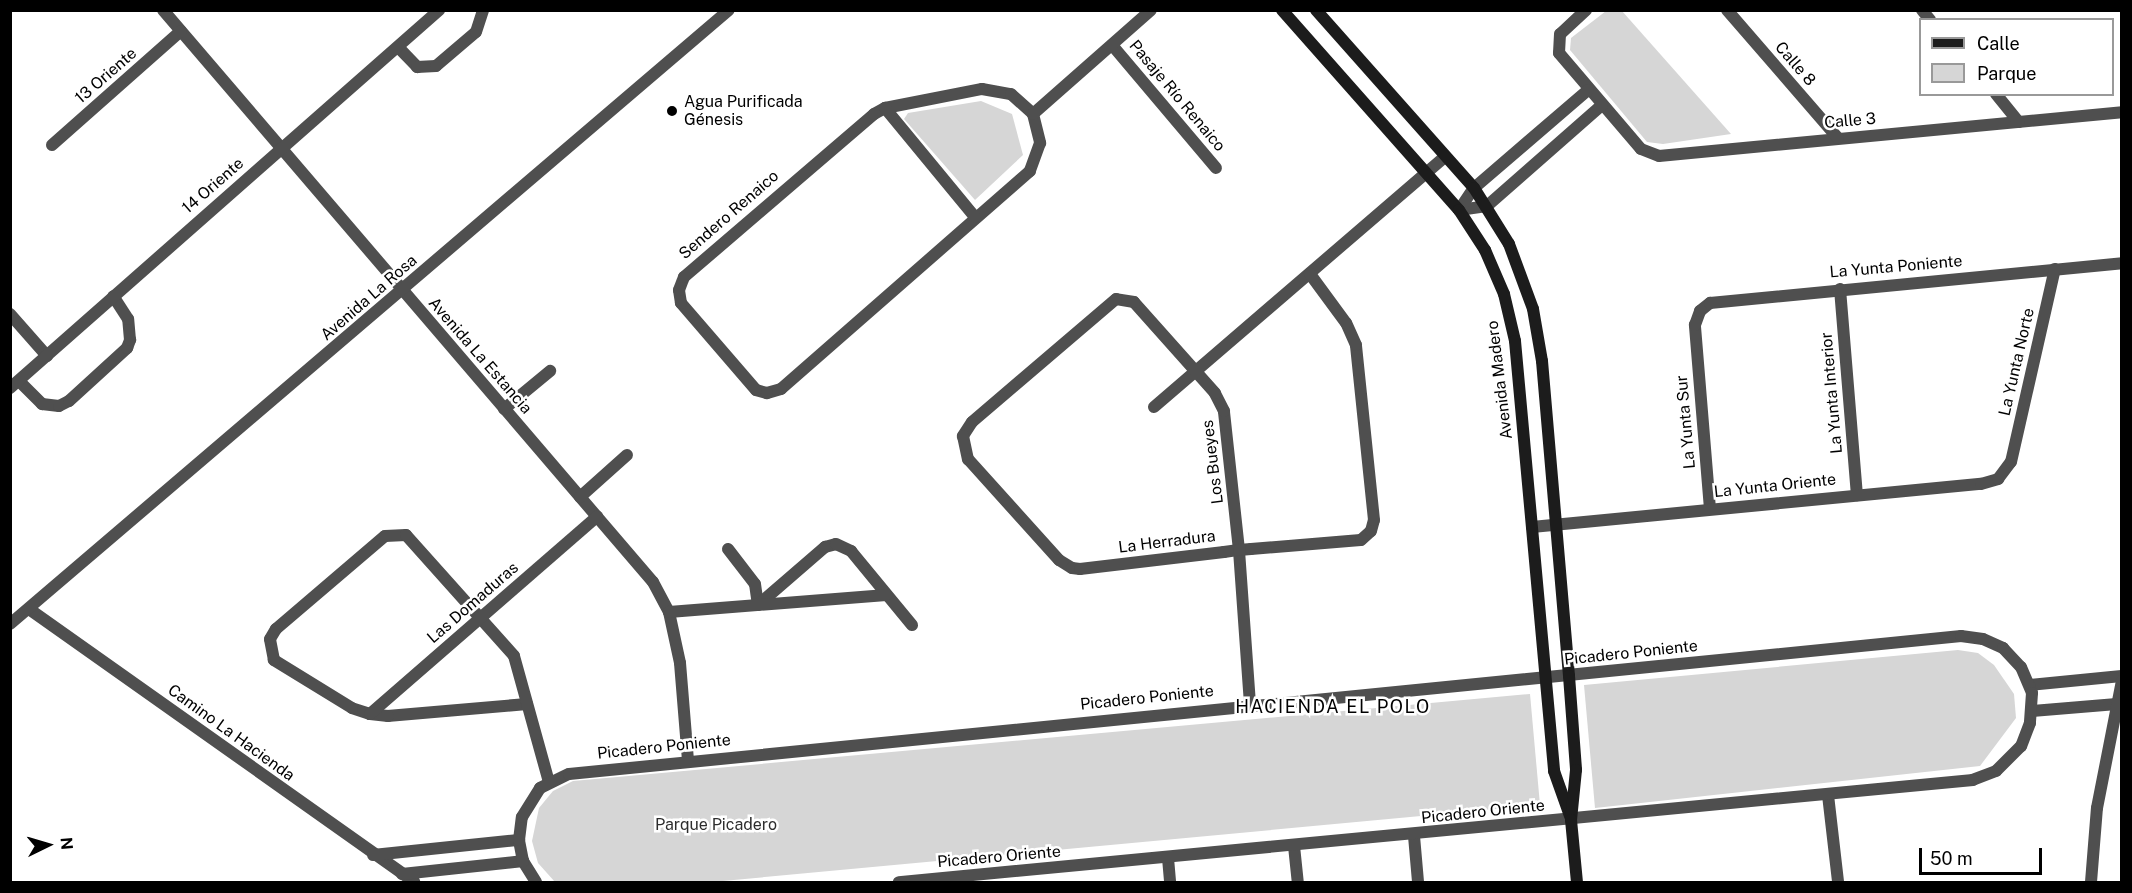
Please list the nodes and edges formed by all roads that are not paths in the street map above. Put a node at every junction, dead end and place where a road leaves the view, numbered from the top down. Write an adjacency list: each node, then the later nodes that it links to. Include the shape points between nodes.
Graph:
1 (163, 10): 10 (street, Avenida La Estancia)
2 (439, 10): 12 (street, 14 Oriente)
3 (483, 10): 12 (street, via 476,33 436,66 417,67)
4 (729, 10): 34 (street, Avenida La Rosa)
5 (1151, 10): 11 (street)
6 (1282, 10): 25 (street, Avenida Madero)
7 (1316, 10): 23 (street, Avenida Madero)
8 (1586, 10): 13 (street, Calle 3, via 1560,34 1558,46 1563,59)
9 (1727, 10): 20 (street, Calle 8)
10 (181, 32): 21 (street, 13 Oriente); 22 (street, Avenida La Estancia)
11 (1112, 45): 18 (street); 24 (street, Pasaje Río Renaico)
12 (398, 47): 22 (street, 14 Oriente)
13 (1588, 90): 15 (street, Calle 3); 26 (street)
14 (1998, 96): 19 (street)
15 (1602, 105): 20 (street, Calle 3, via 1641,149 1659,156); 27 (street)
16 (885, 108): 18 (street, Sendero Renaico, via 992,88 1011,94); 29 (street); 29 (street, Sendero Renaico, via 851,132 688,272 679,290 685,309 752,387 761,392 777,392)
17 (2121, 112): 19 (street, Calle 3)
18 (1033, 114): 29 (street, Sendero Renaico, via 1040,143 1036,163)
19 (2019, 122): 20 (street, Calle 3)
20 (1838, 138)
21 (52, 145)
22 (281, 148): 34 (street, Avenida La Estancia); 35 (street, 14 Oriente)
23 (1445, 157): 25 (street); 26 (street, Avenida Madero)
24 (1215, 168)
25 (1425, 174): 28 (street, Avenida Madero); 32 (street)
26 (1474, 188): 27 (street, Avenida Madero); 28 (street)
27 (1487, 206): 28 (street); 51 (street, Avenida Madero, via 1518,263 1535,318)
28 (1459, 210): 52 (street, Avenida Madero, via 1490,261 1510,317)
29 (975, 217)
30 (2121, 262): 31 (street, La Yunta Poniente)
31 (2055, 269): 33 (street, La Yunta Poniente); 46 (street, La Yunta Norte)
32 (1310, 274): 41 (street); 54 (street, La Herradura, via 1346,323 1356,345 1373,525 1361,540)
33 (1840, 289): 38 (street, La Yunta Poniente, via 1716,300 1700,311); 47 (street, La Yunta Interior)
34 (403, 291): 44 (street, Avenida La Estancia); 57 (street, Avenida La Rosa)
35 (113, 296): 39 (street, 14 Oriente); 42 (street, via 128,319 127,348 69,401 59,406 42,404)
36 (1116, 299): 41 (street, Los Bueyes, via 1134,302); 54 (street, La Herradura, via 972,422 963,436 965,455 1059,560 1072,568)
37 (10, 314): 39 (street)
38 (1695, 332): 49 (street, La Yunta Sur)
39 (47, 356): 42 (street, 14 Oriente)
40 (550, 371): 44 (street)
41 (1196, 371): 43 (street); 54 (street, Los Bueyes, via 1215,393 1226,421)
42 (15, 385)
43 (1154, 407)
44 (504, 409): 48 (street, Avenida La Estancia)
45 (627, 455): 48 (street)
46 (2011, 462): 47 (street, La Yunta Oriente, via 2004,474 1990,483)
47 (1857, 495): 49 (street, La Yunta Oriente)
48 (580, 497): 50 (street, Avenida La Estancia)
49 (1710, 509): 51 (street, La Yunta Oriente)
50 (597, 517): 58 (street, Avenida La Estancia, via 653,582); 59 (street, Las Domaduras)
51 (1555, 525): 52 (street, La Yunta Oriente); 62 (street, Avenida Madero)
52 (1532, 527): 63 (street, Avenida Madero)
53 (728, 549): 56 (street, via 755,584)
54 (1239, 550): 67 (street, Los Bueyes)
55 (886, 595): 56 (street); 56 (street, via 852,551 836,544 825,547); 61 (street)
56 (758, 605): 58 (street)
57 (29, 609): 60 (street, Avenida La Rosa); 78 (street, Camino La Hacienda)
58 (669, 612): 71 (street, Avenida La Estancia, via 680,663)
59 (482, 619): 66 (street, via 514,657); 70 (street, Las Domaduras); 70 (street, via 411,538 396,533 381,540 276,629 269,645 274,660 352,708)
60 (10, 624)
61 (912, 625)
62 (1569, 676): 63 (street, Picadero Poniente); 65 (street, Picadero Poniente, via 1961,636 1983,639 2003,648 2021,667); 74 (street, Avenida Madero, via 1575,770)
63 (1548, 678): 67 (street, Picadero Poniente); 74 (street, Avenida Madero, via 1554,771)
64 (2121, 678): 65 (street); 68 (street)
65 (2030, 685): 69 (street, Picadero Oriente)
66 (527, 704): 70 (street, via 388,716); 72 (street)
67 (1250, 704): 71 (street, Picadero Poniente)
68 (2117, 704): 69 (street); 90 (street, via 2097,808)
69 (2032, 711): 73 (street, Picadero Oriente, via 2027,735 2014,756 1984,776)
70 (370, 714)
71 (688, 760): 72 (street, Picadero Poniente, via 568,774)
72 (549, 782): 76 (street, Picadero Poniente, via 526,806)
73 (1828, 795): 74 (street, Picadero Oriente); 89 (street)
74 (1571, 820): 75 (street, Picadero Oriente); 88 (street, Avenida Madero)
75 (1413, 836): 77 (street, Picadero Oriente); 87 (street)
76 (519, 840): 78 (street); 80 (street)
77 (1294, 846): 79 (street, Picadero Oriente); 86 (street)
78 (374, 855): 81 (street, Camino La Hacienda)
79 (1168, 858): 84 (street, Picadero Oriente); 85 (street)
80 (523, 861): 81 (street); 83 (street)
81 (402, 874): 82 (street, Camino La Hacienda)
82 (414, 882)
83 (536, 882)
84 (899, 882)
85 (1170, 882)
86 (1298, 882)
87 (1418, 882)
88 (1577, 882)
89 (1838, 882)
90 (2091, 882)

